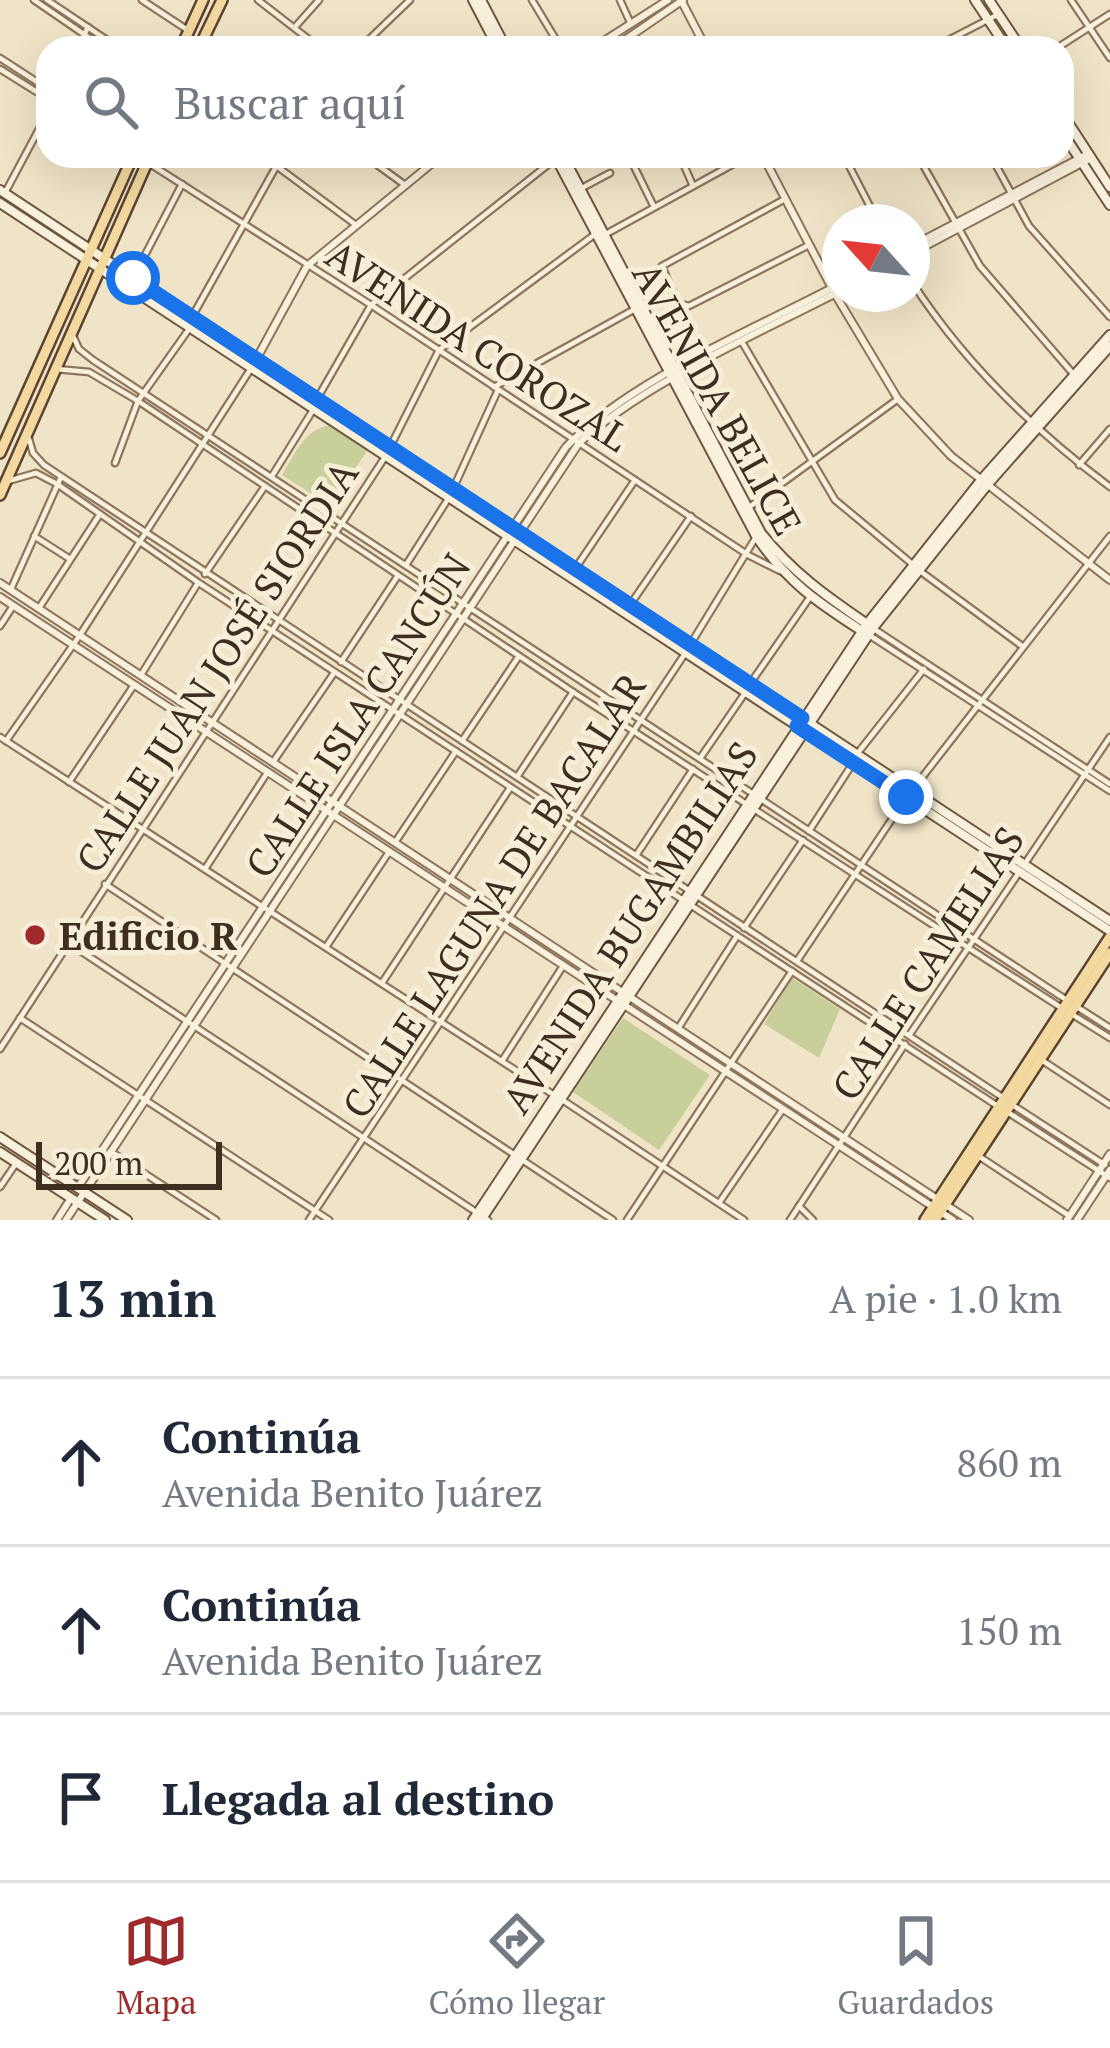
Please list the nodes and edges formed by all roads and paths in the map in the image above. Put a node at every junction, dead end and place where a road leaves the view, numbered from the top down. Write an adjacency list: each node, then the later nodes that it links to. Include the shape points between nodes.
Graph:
1 (34, 0): 21 (street)
2 (47, 0): 21 (street)
3 (142, 0): 27 (street)
4 (203, 0): 27 (main road)
5 (222, 0): 32 (main road)
6 (258, 0): 24 (street)
7 (319, 0): 24 (street)
8 (392, 0): 18 (street)
9 (410, 0): 18 (street)
10 (477, 0): 35 (main road)
11 (532, 0): 36 (street)
12 (620, 0): 23 (street)
13 (668, 0): 23 (street)
14 (682, 0): 38 (street); 39 (street)
15 (975, 0): 22 (main road)
16 (989, 0): 19 (main road)
17 (1071, 0): 25 (street)
18 (400, 9): 34 (street)
19 (999, 14): 22 (street); 42 (main road)
20 (1110, 14): 25 (street)
21 (64, 16): 26 (street)
22 (988, 20): 40 (street); 41 (main road)
23 (631, 24): 37 (street)
24 (294, 27): 33 (street)
25 (1089, 27): 43 (street); 45 (street)
26 (86, 31): 28 (street); 29 (street); 30 (street)
27 (189, 31): 31 (main road)
28 (84, 36)
29 (91, 36)
30 (96, 36)
31 (187, 36)
32 (204, 36)
33 (305, 36)
34 (372, 36)
35 (496, 36)
36 (554, 36)
37 (612, 36)
38 (630, 36)
39 (700, 36)
40 (958, 36)
41 (999, 36)
42 (1013, 36)
43 (1074, 37)
44 (0, 58): 47 (street)
45 (1110, 58)
46 (0, 68): 48 (street)
47 (36, 81)
48 (36, 91)
49 (36, 134): 78 (street)
50 (1074, 136): 52 (main road)
51 (1074, 146): 52 (main road)
52 (1085, 158): 53 (street); 76 (main road); 82 (main road)
53 (1074, 164)
54 (129, 168): 84 (main road)
55 (144, 168): 85 (main road)
56 (160, 168): 73 (street, AVENIDA COROZAL)
57 (275, 168): 86 (street)
58 (279, 168): 87 (street)
59 (382, 168): 74 (street)
60 (426, 168): 74 (street)
61 (544, 168): 98 (street)
62 (564, 168): 89 (main road, AVENIDA BELICE)
63 (566, 168): 77 (main road, AVENIDA BELICE)
64 (635, 168): 83 (street)
65 (685, 168): 75 (street)
66 (727, 168): 75 (street, CALLE JUAN JOSÉ SIORDIA)
67 (769, 168): 80 (street)
68 (850, 168): 81 (street)
69 (925, 168): 88 (street)
70 (997, 168): 79 (street)
71 (1066, 168): 79 (street)
72 (610, 173): 77 (street)
73 (182, 184): 86 (street, AVENIDA COROZAL); 96 (street)
74 (405, 184): 87 (street)
75 (693, 187): 83 (street, CALLE JUAN JOSÉ SIORDIA)
76 (1110, 187)
77 (580, 189): 89 (main road, AVENIDA BELICE)
78 (1, 197): 92 (main road)
79 (1011, 197): 88 (street); 104 (street)
80 (785, 199): 91 (street); 91 (street, via 662,266 677,303 689,306)
81 (869, 204)
82 (1110, 206)
83 (654, 208): 89 (street, CALLE JUAN JOSÉ SIORDIA)
84 (108, 213): 85 (main road); 92 (main road)
85 (122, 220): 93 (main road)
86 (242, 222): 95 (street, AVENIDA COROZAL); 103 (street)
87 (356, 225): 95 (street)
88 (956, 226): 90 (street); 116 (street, via 980,266)
89 (600, 234): 99 (main road, AVENIDA BELICE); 111 (street, CALLE JUAN JOSÉ SIORDIA); 115 (main road, AVENIDA BELICE)
90 (930, 240)
91 (809, 245): 94 (street)
92 (88, 256): 93 (main road); 100 (main road)
93 (102, 265): 96 (main road); 105 (main road); 106 (main road)
94 (822, 265)
95 (307, 266): 98 (street, AVENIDA COROZAL); 112 (street)
96 (133, 278): 103 (main road)
97 (822, 297): 109 (street, CALLE ISLA CANCÚN)
98 (371, 305): 111 (street, AVENIDA COROZAL); 119 (street)
99 (635, 309): 115 (main road, AVENIDA BELICE); 117 (street)
100 (64, 310): 105 (main road); 130 (main road)
101 (930, 310): 123 (street)
102 (850, 312): 120 (street)
103 (192, 317): 112 (main road)
104 (1110, 317)
105 (79, 318): 107 (main road)
106 (189, 329): 114 (main road); 118 (street)
107 (72, 334): 113 (main road); 118 (street, via 93,360)
108 (1110, 335): 116 (main road, AVENIDA BUGAMBILIAS)
109 (741, 340): 115 (street, CALLE ISLA CANCÚN); 131 (street)
110 (1110, 346): 116 (main road, AVENIDA BUGAMBILIAS)
111 (439, 350): 117 (street, AVENIDA COROZAL); 129 (street, CALLE JUAN JOSÉ SIORDIA)
112 (256, 359): 114 (street); 119 (main road)
113 (56, 369): 121 (street, via 89,372); 125 (main road)
114 (251, 369): 122 (main road); 126 (street)
115 (674, 375): 127 (street, CALLE ISLA CANCÚN, via 616,406); 144 (main road, AVENIDA BELICE)
116 (1077, 378): 123 (main road, AVENIDA BUGAMBILIAS)
117 (496, 388): 127 (street, AVENIDA COROZAL); 143 (street)
118 (147, 392): 121 (street); 126 (street)
119 (316, 399): 129 (main road)
120 (898, 399): 131 (street); 138 (street)
121 (138, 400): 128 (street); 132 (street)
122 (313, 410): 129 (main road); 134 (street)
123 (1032, 428): 133 (street); 138 (main road, AVENIDA BUGAMBILIAS)
124 (1110, 430): 133 (street)
125 (27, 434): 135 (street, via 33,453); 137 (main road)
126 (209, 434): 128 (street); 134 (street)
127 (576, 442): 136 (street, AVENIDA COROZAL); 150 (street, CALLE ISLA CANCÚN)
128 (202, 444): 140 (street); 148 (street)
129 (388, 452): 143 (main road); 147 (street, CALLE JUAN JOSÉ SIORDIA)
130 (0, 453)
131 (811, 463): 144 (street); 160 (street, via 845,511)
132 (115, 464)
133 (1079, 464): 141 (street)
134 (272, 476): 147 (street)
135 (61, 477): 139 (street); 148 (street)
136 (635, 480): 146 (street, AVENIDA COROZAL); 159 (street)
137 (5, 482): 139 (street, via 36,473); 142 (main road)
138 (985, 482): 157 (street); 160 (main road, AVENIDA BUGAMBILIAS)
139 (57, 484): 145 (street); 151 (street)
140 (265, 486): 149 (street); 162 (street)
141 (1110, 488)
142 (0, 494)
143 (451, 494): 150 (main road); 158 (street)
144 (746, 509): 152 (main road, AVENIDA BELICE); 177 (main road, AVENIDA BELICE, via 786,565)
145 (100, 514): 154 (street); 156 (street)
146 (691, 516): 155 (street, AVENIDA COROZAL); 171 (street)
147 (342, 523): 149 (street, CALLE JUAN JOSÉ SIORDIA); 158 (street)
148 (144, 532): 154 (street); 162 (street)
149 (335, 534): 163 (street); 175 (street, CALLE JUAN JOSÉ SIORDIA)
150 (513, 534): 159 (main road); 170 (street, CALLE ISLA CANCÚN); 182 (main road)
151 (34, 536): 156 (street); 167 (street)
152 (756, 536): 155 (street, CALLE LAGUNA DE BACALAR); 161 (main road, AVENIDA BELICE)
153 (1110, 536): 157 (street)
154 (138, 542): 166 (street); 179 (street)
155 (748, 555): 161 (street, AVENIDA COROZAL); 182 (street, CALLE LAGUNA DE BACALAR)
156 (71, 559): 173 (street)
157 (1088, 563): 164 (street); 181 (street)
158 (406, 565): 170 (street)
159 (574, 568): 171 (main road)
160 (917, 568): 177 (main road, AVENIDA BUGAMBILIAS); 181 (street)
161 (780, 571): 169 (main road, AVENIDA BELICE)
162 (205, 574): 175 (street)
163 (398, 574): 174 (street); 184 (street)
164 (1110, 580)
165 (0, 583): 167 (street)
166 (199, 583): 178 (street); 187 (street)
167 (10, 589): 173 (street)
168 (0, 597): 172 (street)
169 (810, 597): 177 (main road, AVENIDA BELICE); 189 (street)
170 (467, 604): 174 (street, CALLE ISLA CANCÚN); 194 (street)
171 (630, 605): 182 (main road)
172 (13, 606): 176 (street); 180 (street)
173 (39, 608): 179 (street)
174 (459, 615): 183 (street); 191 (street, CALLE ISLA CANCÚN)
175 (278, 622): 178 (street, CALLE JUAN JOSÉ SIORDIA); 184 (street)
176 (0, 626)
177 (868, 629): 185 (street, AVENIDA BELICE); 192 (street, AVENIDA BELICE); 196 (main road, AVENIDA BUGAMBILIAS)
178 (273, 630): 186 (street); 195 (street, CALLE JUAN JOSÉ SIORDIA)
179 (80, 635): 180 (street); 187 (street)
180 (72, 645): 188 (street); 200 (street)
181 (1022, 646): 192 (street)
182 (687, 649): 189 (main road); 194 (street, CALLE LAGUNA DE BACALAR)
183 (519, 656): 190 (street); 201 (street)
184 (341, 662): 191 (street)
185 (924, 669): 192 (street, AVENIDA BELICE); 204 (street)
186 (336, 670): 193 (street); 205 (street)
187 (141, 675): 195 (street)
188 (134, 685): 198 (street); 210 (street)
189 (748, 688): 196 (main road); 203 (street)
190 (573, 692): 197 (street); 209 (street)
191 (402, 702): 193 (street, CALLE ISLA CANCÚN); 201 (street)
192 (981, 703): 207 (street, AVENIDA BELICE); 213 (street)
193 (397, 711): 202 (street); 215 (street, CALLE ISLA CANCÚN)
194 (641, 718): 197 (street, CALLE LAGUNA DE BACALAR); 203 (street)
195 (212, 722): 198 (street, CALLE JUAN JOSÉ SIORDIA); 205 (street)
196 (803, 724): 204 (main road); 214 (main road, AVENIDA BUGAMBILIAS)
197 (634, 730): 206 (street); 218 (street, CALLE LAGUNA DE BACALAR)
198 (205, 731): 208 (street); 220 (street, CALLE JUAN JOSÉ SIORDIA)
199 (1110, 737): 207 (street, CALLE CAMELIAS)
200 (3, 739): 210 (street)
201 (462, 741): 209 (street)
202 (456, 751): 212 (street); 223 (street)
203 (700, 758): 214 (street)
204 (855, 759): 213 (main road); 221 (street)
205 (273, 762): 215 (street)
206 (693, 769): 216 (street); 225 (street)
207 (1085, 771): 211 (street, AVENIDA BELICE); 227 (street, CALLE CAMELIAS)
208 (267, 772): 217 (street); 228 (street)
209 (517, 777): 218 (street)
210 (69, 782): 220 (street)
211 (1110, 787)
212 (511, 788): 219 (street); 230 (street)
213 (909, 794): 226 (street); 227 (main road)
214 (756, 795): 216 (main road, AVENIDA BUGAMBILIAS); 221 (street)
215 (336, 803): 217 (street, CALLE ISLA CANCÚN); 223 (street)
216 (750, 805): 222 (street); 233 (main road, AVENIDA BUGAMBILIAS)
217 (329, 813): 224 (street); 234 (street, CALLE ISLA CANCÚN)
218 (576, 818): 219 (street, CALLE LAGUNA DE BACALAR); 225 (street)
219 (570, 826): 233 (street); 235 (street, CALLE LAGUNA DE BACALAR)
220 (141, 829): 228 (street); 231 (street, CALLE JUAN JOSÉ SIORDIA)
221 (809, 831): 226 (street)
222 (803, 840): 229 (street); 238 (street)
223 (395, 843): 230 (street)
224 (389, 852): 232 (street); 243 (street)
225 (635, 856): 233 (street)
226 (859, 865): 229 (street); 241 (street)
227 (1022, 868): 236 (main road); 239 (main road); 241 (street, CALLE CAMELIAS)
228 (205, 869): 234 (street)
229 (854, 873): 244 (street); 246 (street)
230 (451, 879): 232 (street); 235 (street)
231 (105, 884): 242 (street, CALLE JUAN JOSÉ SIORDIA); 247 (street)
232 (445, 888): 237 (street); 250 (street)
233 (689, 898): 238 (street); 240 (street); 251 (main road, AVENIDA BUGAMBILIAS)
234 (265, 910): 243 (street); 247 (street, CALLE ISLA CANCÚN)
235 (510, 918): 237 (street, CALLE LAGUNA DE BACALAR); 251 (street)
236 (1110, 921)
237 (505, 927): 248 (street); 255 (street, CALLE LAGUNA DE BACALAR)
238 (744, 928): 246 (street)
239 (1110, 934): 252 (main road)
240 (737, 936): 249 (street); 257 (street)
241 (973, 940): 244 (street, CALLE CAMELIAS); 252 (street)
242 (67, 942): 253 (street, CALLE JUAN JOSÉ SIORDIA); 254 (street)
243 (326, 947): 250 (street)
244 (967, 948): 252 (street); 258 (street, CALLE CAMELIAS)
245 (1110, 953): 252 (main road)
246 (796, 963): 249 (street); 258 (street)
247 (229, 966): 254 (street, CALLE ISLA CANCÚN); 265 (street)
248 (563, 966): 251 (street); 263 (street)
249 (791, 971): 260 (street); 264 (street)
250 (382, 983): 255 (street)
251 (623, 998): 257 (street); 264 (street); 267 (main road, AVENIDA BUGAMBILIAS)
252 (1069, 1007): 256 (street); 259 (street); 262 (main road); 268 (main road)
253 (20, 1018): 261 (street, CALLE JUAN JOSÉ SIORDIA); 266 (street)
254 (192, 1021): 266 (street, CALLE ISLA CANCÚN); 271 (street)
255 (441, 1022): 263 (street); 265 (street, CALLE LAGUNA DE BACALAR)
256 (1110, 1028)
257 (678, 1029): 264 (street)
258 (909, 1036): 260 (street, CALLE CAMELIAS); 268 (street)
259 (1110, 1038)
260 (904, 1044): 268 (street); 273 (street, CALLE CAMELIAS)
261 (0, 1049)
262 (1040, 1059): 268 (main road); 269 (street)
263 (502, 1060): 267 (street)
264 (728, 1067): 270 (street); 273 (street); 280 (street)
265 (404, 1078): 271 (street, CALLE LAGUNA DE BACALAR); 277 (street)
266 (142, 1096): 274 (street, CALLE ISLA CANCÚN); 283 (street, CALLE ISLA CANCÚN); 288 (street)
267 (558, 1097): 277 (main road, AVENIDA BUGAMBILIAS); 280 (street)
268 (1005, 1105): 278 (main road); 281 (street); 287 (main road)
269 (1110, 1105)
270 (783, 1109): 273 (street); 285 (street)
271 (366, 1136): 288 (street, CALLE LAGUNA DE BACALAR); 289 (street)
272 (0, 1137): 283 (main road)
273 (842, 1142): 286 (street, CALLE CAMELIAS); 287 (street)
274 (110, 1151): 283 (street, CALLE ISLA CANCÚN); 295 (street)
275 (0, 1152): 279 (main road)
276 (1110, 1154): 281 (street)
277 (519, 1155): 289 (main road, AVENIDA BUGAMBILIAS); 298 (street)
278 (977, 1155): 287 (main road); 290 (street)
279 (16, 1162): 282 (street); 284 (main road)
280 (662, 1167): 285 (street); 299 (street)
281 (1106, 1171): 290 (street)
282 (0, 1187)
283 (81, 1190): 284 (street, CALLE ISLA CANCÚN); 294 (main road)
284 (74, 1200): 291 (street, CALLE ISLA CANCÚN); 292 (street, CALLE ISLA CANCÚN); 293 (main road)
285 (719, 1203): 300 (street)
286 (799, 1206): 301 (street, CALLE CAMELIAS); 302 (street)
287 (938, 1209): 303 (main road); 304 (street); 305 (street)
288 (315, 1211): 296 (street, CALLE LAGUNA DE BACALAR); 297 (street)
289 (481, 1218)
290 (1071, 1219)
291 (57, 1220)
292 (66, 1220)
293 (105, 1220)
294 (127, 1220)
295 (216, 1220)
296 (309, 1220)
297 (329, 1220)
298 (613, 1220)
299 (627, 1220)
300 (744, 1220)
301 (790, 1220)
302 (813, 1220)
303 (925, 1220)
304 (953, 1220)
305 (969, 1220)

